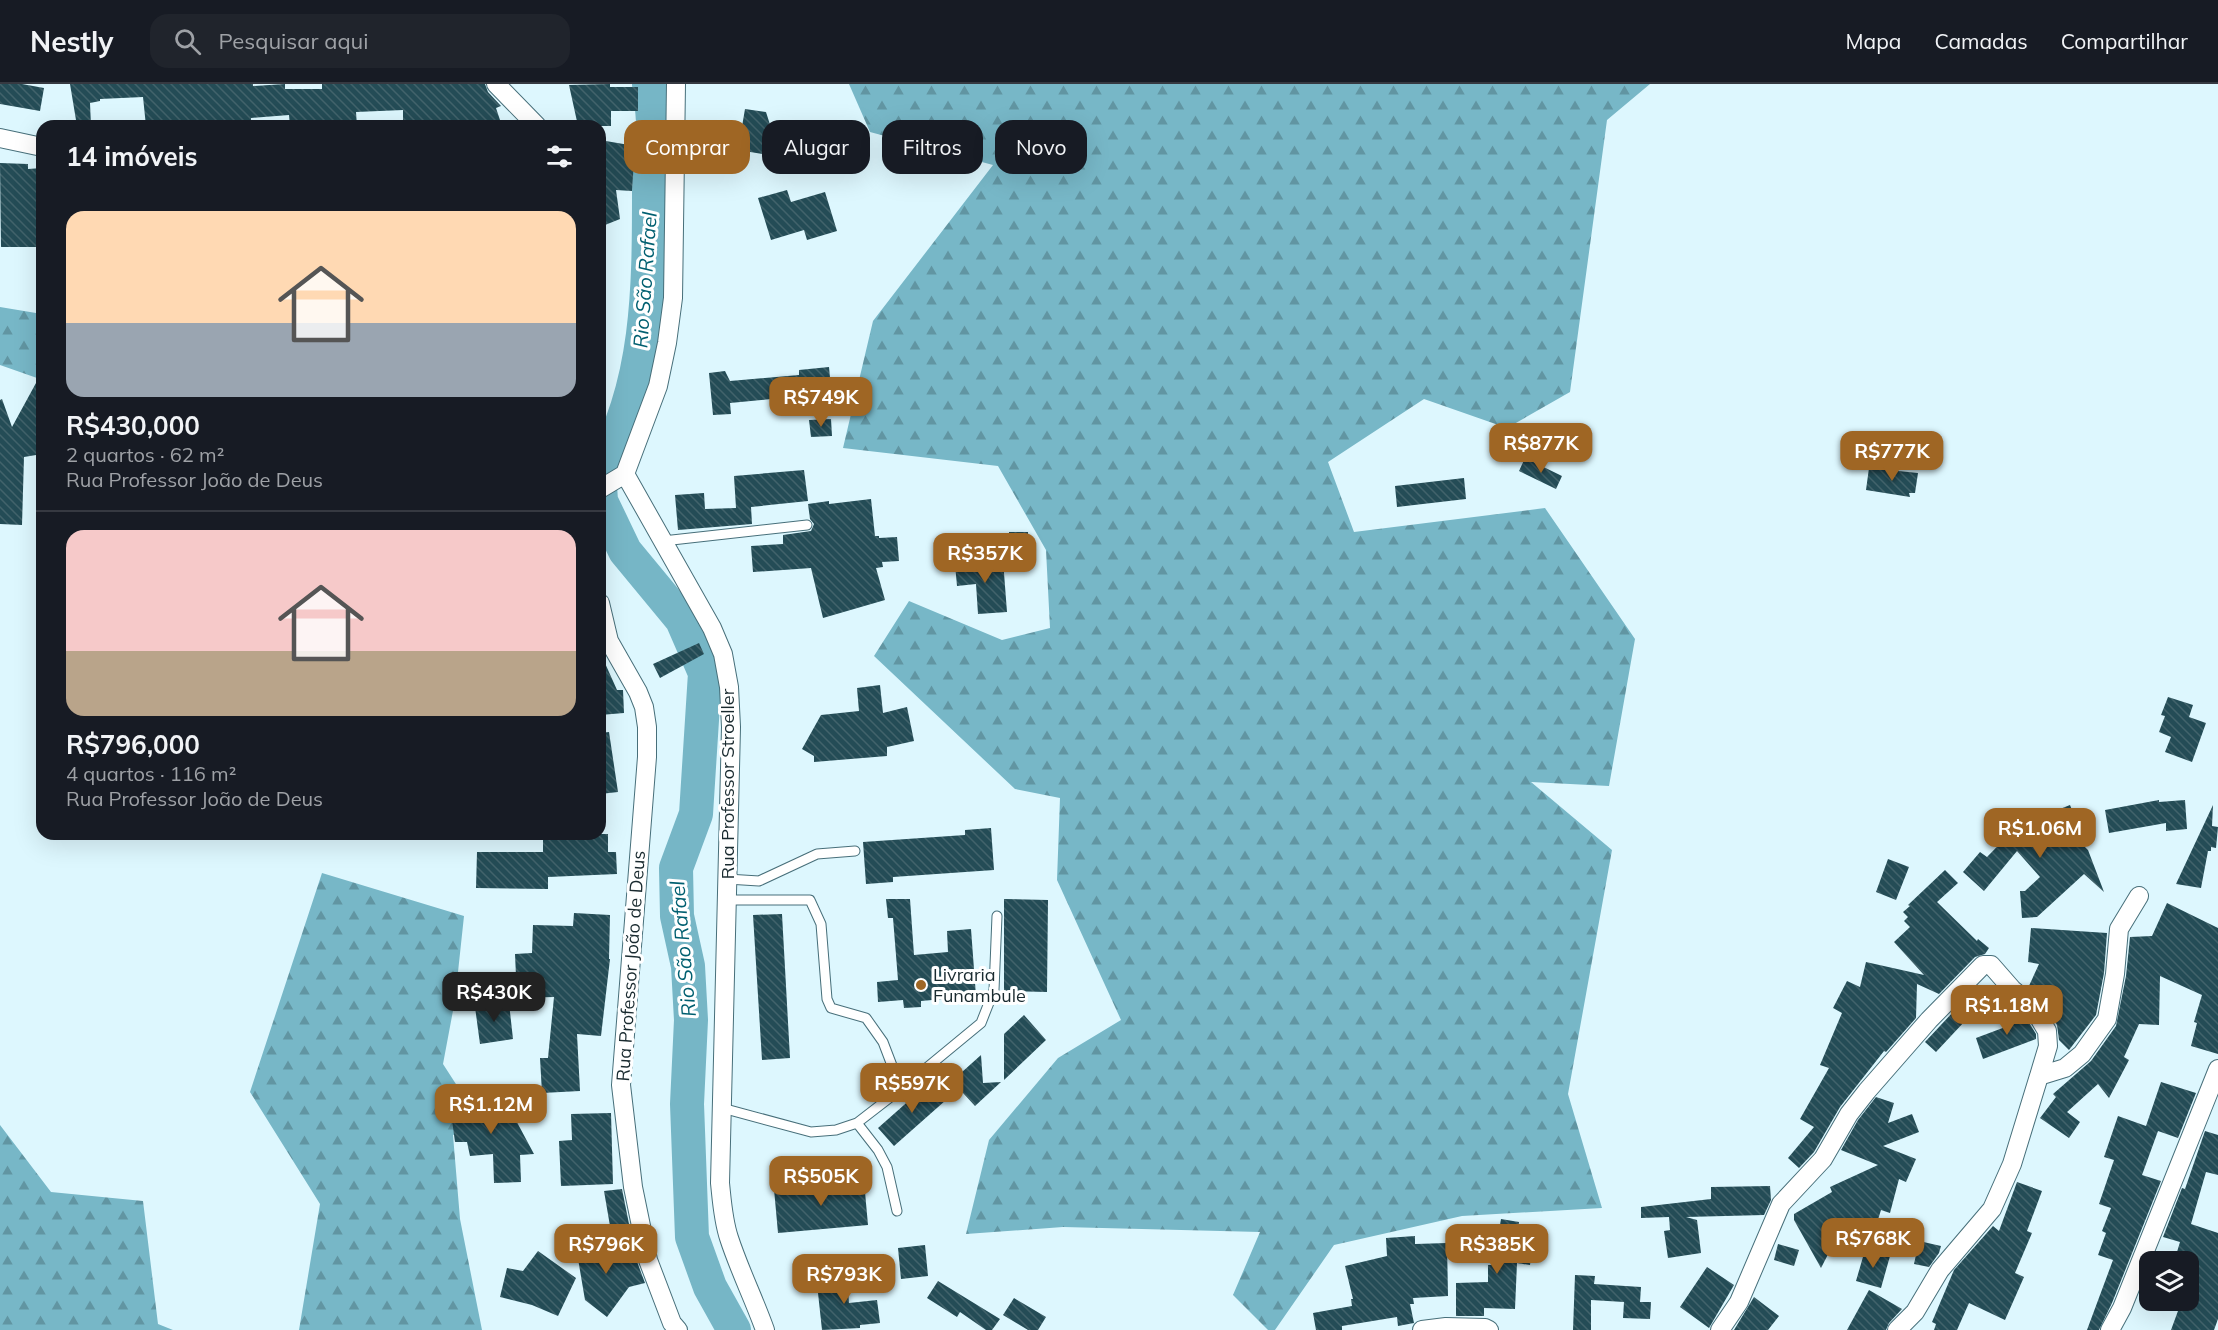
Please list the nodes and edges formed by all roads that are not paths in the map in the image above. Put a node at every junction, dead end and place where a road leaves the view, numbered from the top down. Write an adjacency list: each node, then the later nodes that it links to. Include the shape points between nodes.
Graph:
1 (496, 84): 3 (street)
2 (675, 84): 6 (street, via 673,298 658,386)
3 (531, 120)
4 (0, 138): 5 (street)
5 (36, 146)
6 (625, 474): 7 (street); 9 (street, Rua Professor Stroeller)
7 (606, 485)
8 (807, 525): 9 (lane)
9 (663, 541): 12 (street, Rua Professor Stroeller, via 723,654 731,727)
10 (606, 628): 22 (street, Rua Professor João de Deus, via 609,641 638,692 647,727 621,1085 633,1187 648,1260)
11 (855, 851): 12 (lane, via 817,854 759,881)
12 (727, 879): 14 (street, Rua Professor Stroeller)
13 (2139, 896): 17 (street, via 2119,929 2107,1019 2082,1054 2065,1068)
14 (728, 900): 18 (lane, via 810,900 821,924 831,1008 866,1018 883,1042); 19 (street, Rua Professor Stroeller)
15 (997, 916): 18 (lane, via 994,990 981,1023)
16 (2218, 1069): 28 (street)
17 (2039, 1076): 26 (street, via 2048,1046 2047,1031 2032,1006 1991,965 1983,965 1867,1091 1822,1159 1781,1204 1739,1302); 27 (street, via 2012,1164 1992,1209 1940,1270 1915,1312)
18 (901, 1089): 20 (lane)
19 (722, 1108): 20 (lane, via 811,1132); 23 (street, Rua Professor Stroeller, via 720,1183 724,1220)
20 (857, 1123): 21 (lane, via 887,1167)
21 (897, 1211)
22 (678, 1330)
23 (765, 1330)
24 (1422, 1330): 25 (street)
25 (1489, 1330)
26 (1720, 1330)
27 (1897, 1330)
28 (2110, 1330)

